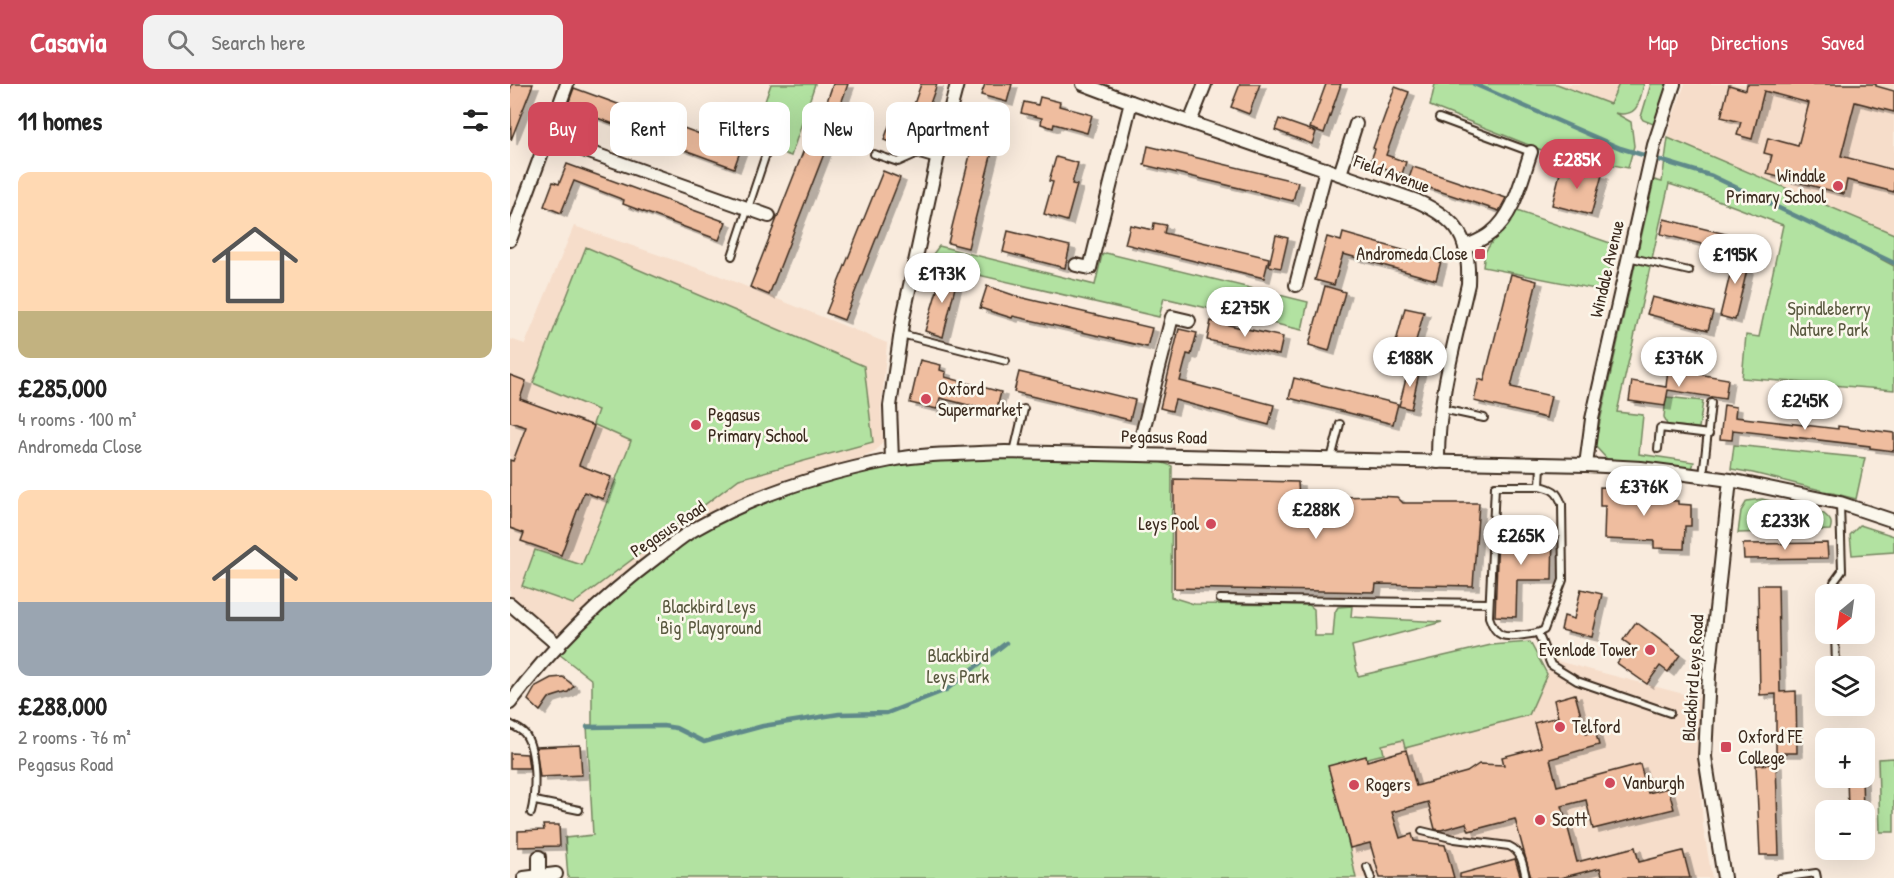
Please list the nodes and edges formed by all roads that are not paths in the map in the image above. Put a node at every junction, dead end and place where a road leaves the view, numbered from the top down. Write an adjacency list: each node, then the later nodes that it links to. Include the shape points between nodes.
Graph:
1 (567, 84): 6 (street)
2 (957, 84): 16 (street)
3 (1083, 84): 7 (street, Field Avenue)
4 (1205, 84): 9 (street)
5 (1674, 84): 25 (street, Windale Avenue, via 1653,150)
6 (560, 102)
7 (1131, 102): 9 (street, Field Avenue); 26 (street, via 1090,268)
8 (1439, 118): 11 (lane)
9 (1190, 123): 17 (street, Field Avenue)
10 (1356, 124): 18 (street)
11 (1531, 152): 23 (street, via 1512,207 1503,221 1490,234)
12 (874, 154): 16 (lane, via 898,162 916,154)
13 (598, 155): 19 (street)
14 (539, 156): 21 (street)
15 (765, 156): 19 (lane)
16 (937, 160): 30 (street)
17 (1326, 169): 18 (street, Field Avenue); 28 (street)
18 (1340, 174): 23 (street, Field Avenue, via 1439,212 1457,228)
19 (748, 209): 20 (street); 24 (lane)
20 (769, 216)
21 (513, 223): 22 (street)
22 (510, 240)
23 (1465, 247): 33 (street, Field Avenue, via 1468,284)
24 (732, 256)
25 (1628, 257): 27 (lane); 45 (street, Windale Avenue, via 1592,419)
26 (1076, 265)
27 (1689, 271)
28 (1296, 285)
29 (1189, 321): 40 (street, via 1172,317)
30 (901, 334): 31 (lane); 41 (street, via 890,406)
31 (1006, 361)
32 (1711, 403): 37 (lane)
33 (1442, 409): 35 (lane); 43 (street, Field Avenue)
34 (1024, 410): 39 (lane)
35 (1485, 418)
36 (1340, 424): 42 (lane)
37 (1709, 434): 38 (lane, via 1660,428); 46 (lane)
38 (1658, 449)
39 (1014, 453): 40 (street, Pegasus Road); 41 (street, Pegasus Road)
40 (1137, 454): 42 (street, Pegasus Road)
41 (892, 460): 56 (street, Pegasus Road, via 811,480 746,503 693,530 636,572)
42 (1331, 460): 43 (street, Pegasus Road)
43 (1438, 462): 44 (street, Pegasus Road)
44 (1541, 464): 45 (street, Pegasus Road); 48 (lane)
45 (1586, 465): 46 (street, Pegasus Road)
46 (1703, 476): 47 (street, Pegasus Road)
47 (1730, 480): 49 (street, Pegasus Road); 71 (street, Blackbird Leys Road, via 1709,675 1706,757)
48 (1540, 486): 53 (lane, via 1495,486); 55 (lane, via 1558,493 1562,504 1563,580 1548,623)
49 (1840, 503): 50 (street, Pegasus Road); 51 (lane, via 1842,572)
50 (1894, 521)
51 (1834, 584)
52 (1220, 599): 53 (lane)
53 (1489, 603): 55 (lane, via 1489,617 1500,635)
54 (510, 604): 56 (street)
55 (1538, 633): 58 (lane, via 1551,665 1577,681)
56 (559, 646): 57 (street, Pegasus Road)
57 (510, 703)
58 (1670, 713)
59 (510, 724): 60 (lane, via 525,733 532,749)
60 (535, 801): 61 (lane); 62 (lane)
61 (579, 810)
62 (531, 813)
63 (1422, 831): 70 (lane, via 1509,846 1520,856)
64 (539, 857): 67 (street)
65 (1367, 867): 69 (lane)
66 (556, 874): 67 (street)
67 (540, 876): 68 (street)
68 (524, 878)
69 (1371, 878)
70 (1526, 878)
71 (1724, 878)
72 (1780, 878): 73 (lane, via 1816,873)
73 (1817, 878)

